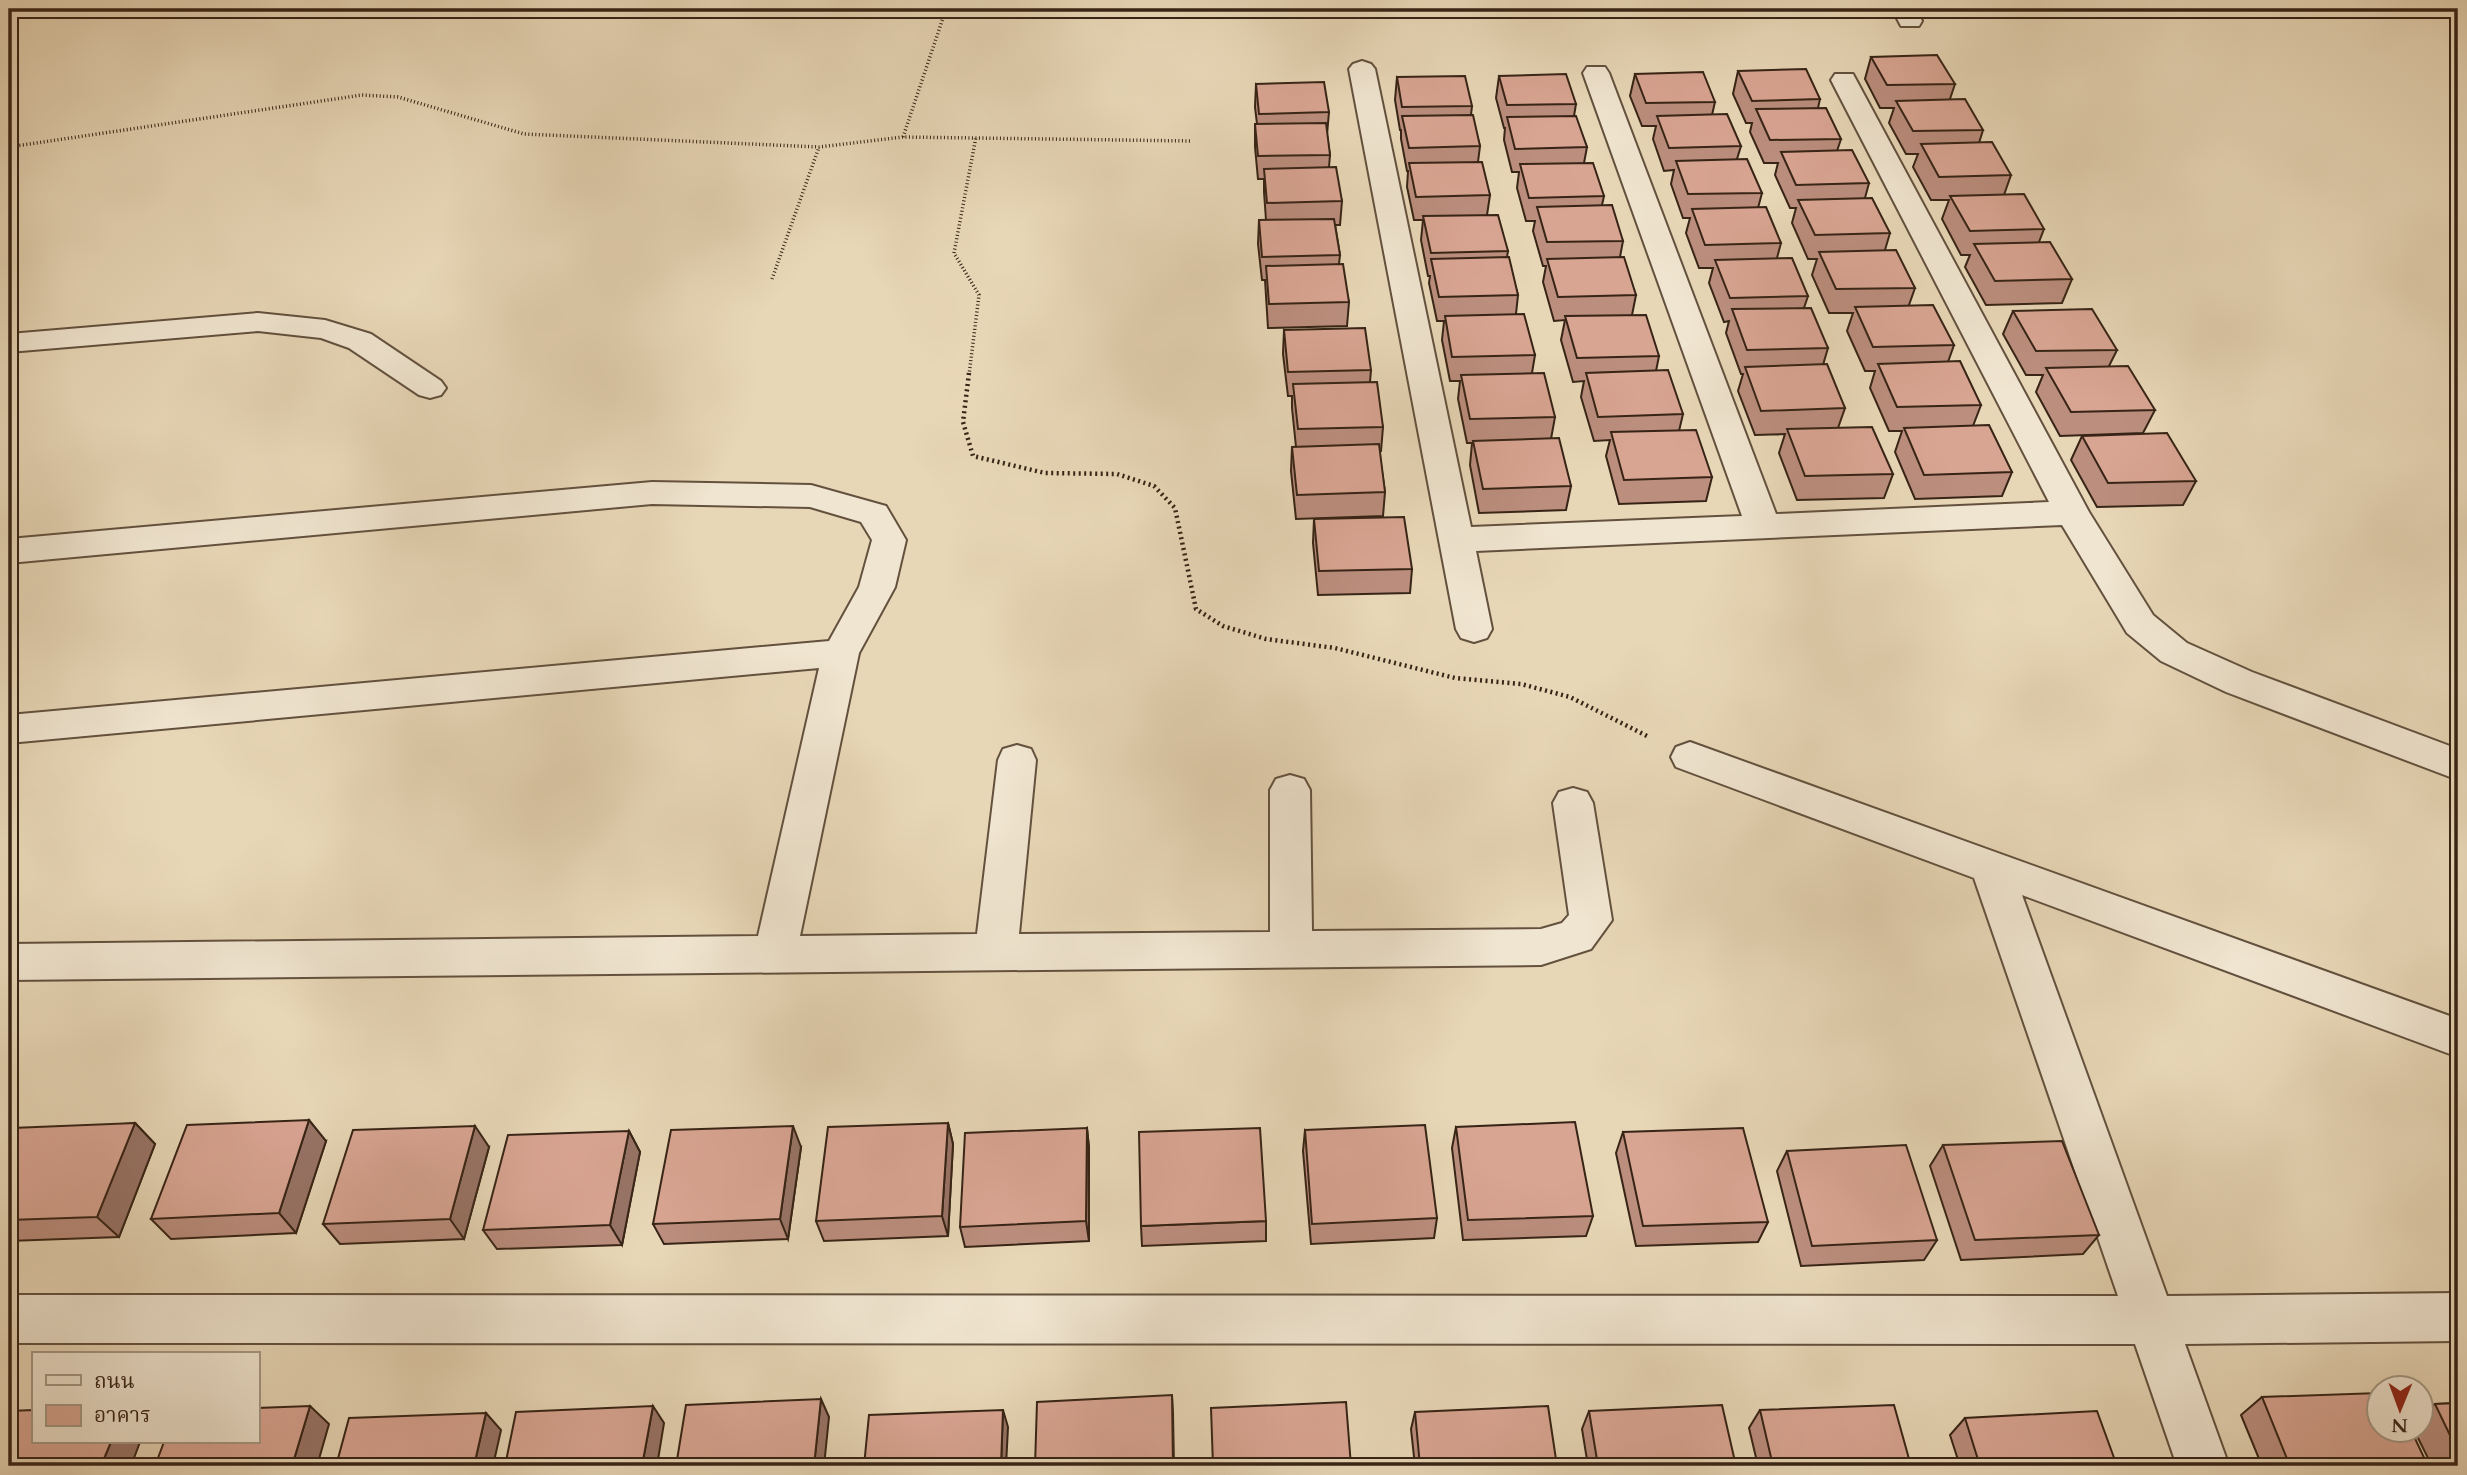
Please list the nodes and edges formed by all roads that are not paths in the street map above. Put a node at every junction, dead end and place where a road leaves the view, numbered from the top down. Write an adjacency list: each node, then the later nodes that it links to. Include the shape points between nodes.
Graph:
1 (1362, 69): 8 (street)
2 (1595, 73): 7 (street)
3 (1844, 80): 6 (street)
4 (9, 343): 5 (street, via 258,322 325,329 360,341)
5 (430, 388)
6 (2072, 513): 7 (street); 15 (street, via 2140,624 2174,652 2239,682)
7 (1762, 524): 8 (street)
8 (1456, 540): 10 (street)
9 (9, 551): 11 (street, via 652,493 811,496 874,514 889,540 877,587)
10 (1474, 629)
11 (841, 653): 12 (street); 21 (street)
12 (9, 729)
13 (1690, 757): 18 (street)
14 (1017, 760): 20 (street)
15 (2458, 765)
16 (1290, 790): 19 (street)
17 (1573, 803): 19 (street, via 1591,920 1576,937 1541,947)
18 (1990, 865): 23 (street); 26 (street)
19 (1291, 949): 20 (street)
20 (996, 952): 21 (street)
21 (775, 954): 22 (street)
22 (9, 962)
23 (2458, 1038)
24 (2458, 1317): 26 (street)
25 (9, 1319): 26 (street)
26 (2151, 1320): 27 (street)
27 (2203, 1466)

